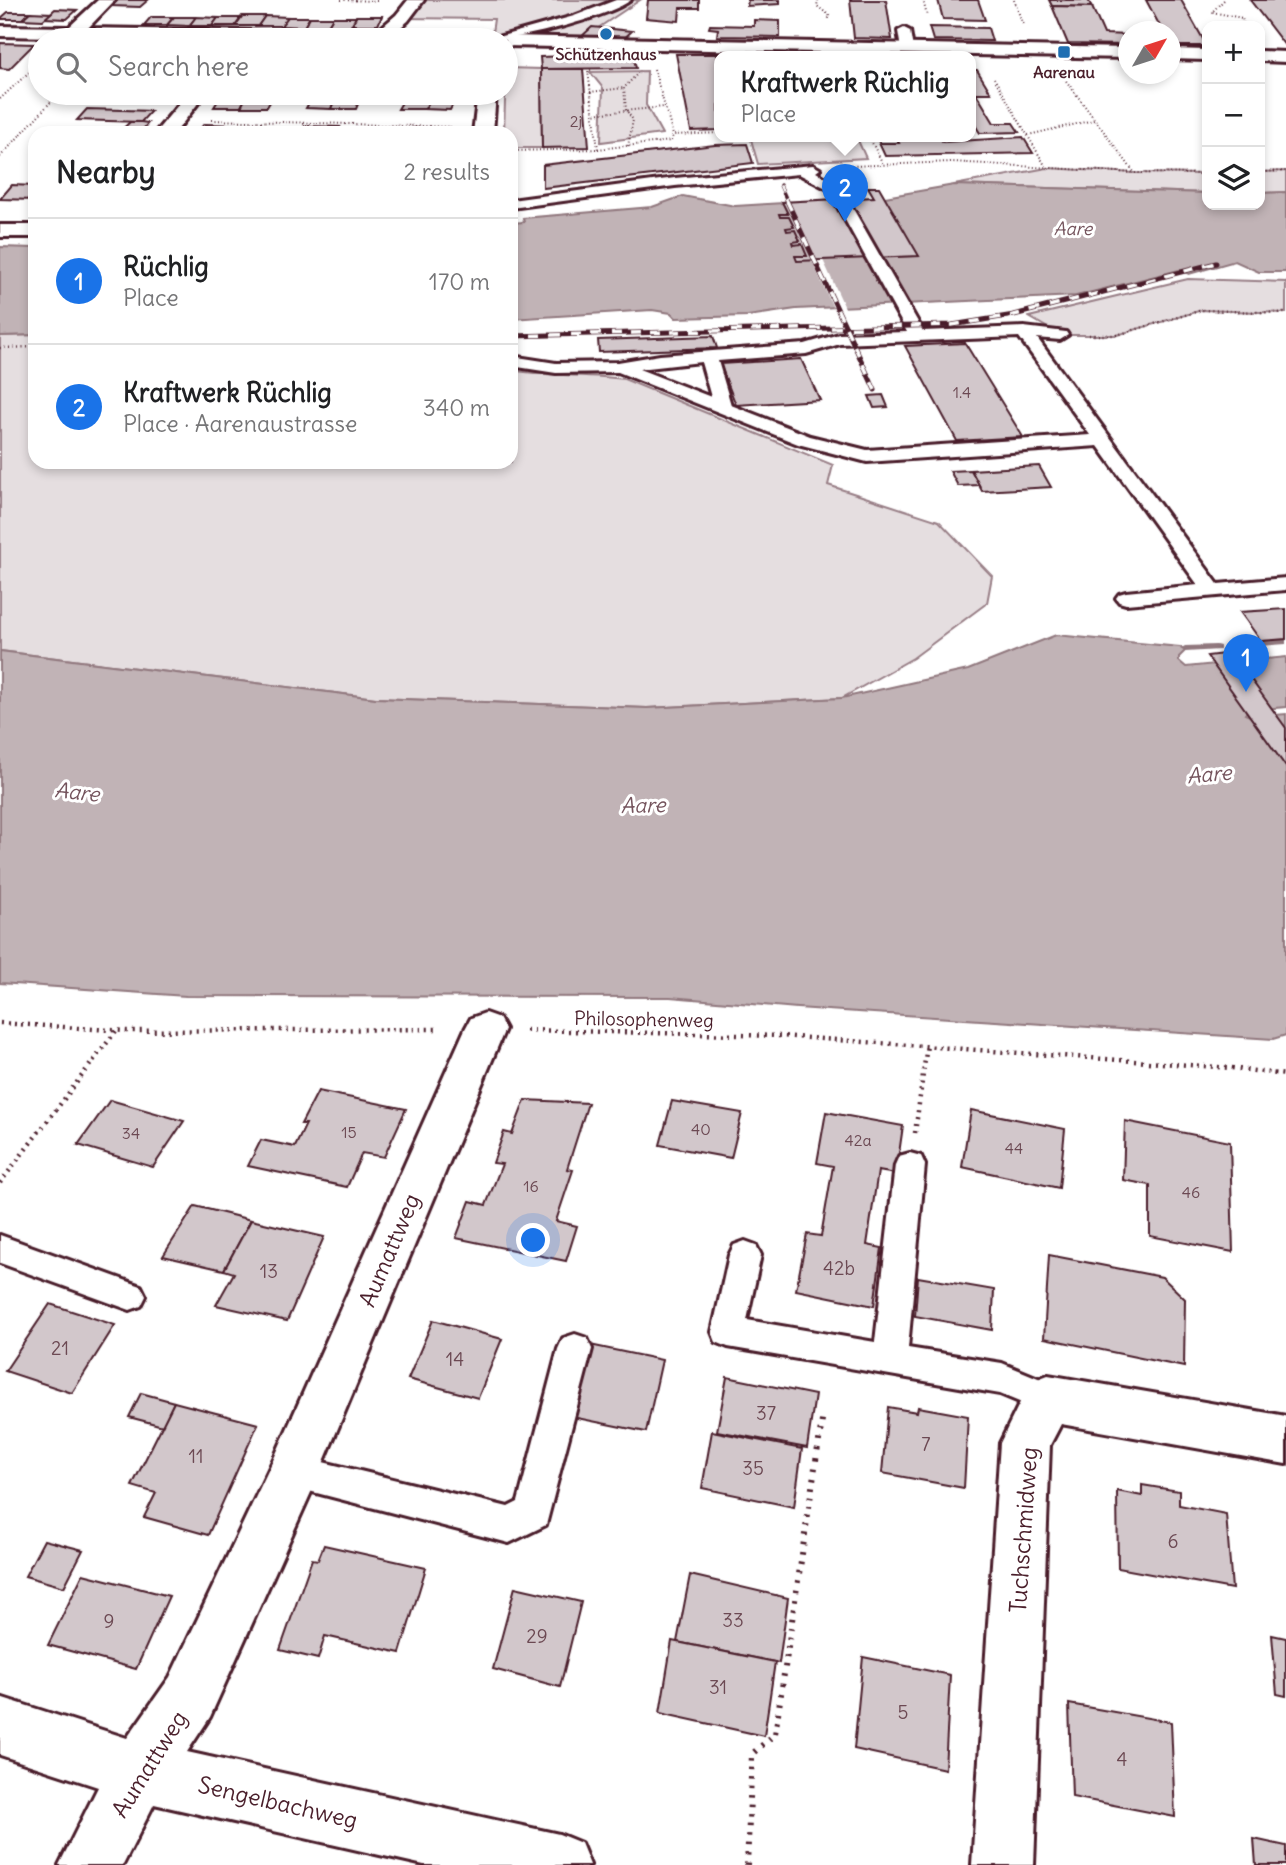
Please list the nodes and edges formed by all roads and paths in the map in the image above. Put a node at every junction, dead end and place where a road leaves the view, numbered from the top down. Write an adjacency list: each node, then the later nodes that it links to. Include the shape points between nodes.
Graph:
1 (107, 0): 8 (street)
2 (416, 0): 9 (street)
3 (626, 0): 13 (lane)
4 (1018, 0): 6 (path)
5 (1224, 0): 7 (path, via 1212,12)
6 (1016, 6)
7 (1243, 21)
8 (78, 28)
9 (390, 28)
10 (0, 31): 12 (street)
11 (904, 31): 15 (lane)
12 (28, 32)
13 (518, 34)
14 (518, 41): 15 (street)
15 (907, 49): 16 (street)
16 (977, 50): 17 (street); 46 (path)
17 (1080, 52): 18 (street); 36 (path, via 1081,59 1063,68 1065,81)
18 (1118, 53)
19 (1181, 54): 20 (street)
20 (1202, 55)
21 (1265, 56): 22 (street)
22 (1286, 57)
23 (654, 68): 33 (path)
24 (629, 69): 27 (path, via 643,69)
25 (602, 70): 28 (path, via 588,71)
26 (28, 73): 29 (path)
27 (624, 88): 28 (path); 34 (path)
28 (590, 92): 35 (path)
29 (0, 99)
30 (48, 105): 38 (path)
31 (187, 105): 39 (street)
32 (486, 105): 42 (street)
33 (664, 107): 34 (path); 45 (path)
34 (626, 110): 35 (path); 48 (path, via 633,120)
35 (592, 114): 49 (path)
36 (1094, 120): 46 (path); 57 (path)
37 (252, 123): 39 (path); 40 (path); 41 (path)
38 (29, 126)
39 (170, 126)
40 (250, 126)
41 (351, 126)
42 (484, 126)
43 (28, 127): 51 (path)
44 (714, 133): 45 (path)
45 (673, 135): 48 (path, via 671,141)
46 (1028, 135): 53 (path)
47 (872, 142): 52 (path)
48 (628, 146): 49 (path)
49 (598, 149): 50 (path)
50 (518, 150)
51 (0, 157)
52 (883, 164): 53 (path, via 952,162); 54 (path)
53 (1047, 168): 57 (path)
54 (807, 169): 59 (lane); 63 (lane, via 833,186)
55 (1286, 171): 56 (path)
56 (1265, 172)
57 (1135, 173): 58 (path)
58 (1202, 174)
59 (518, 203)
60 (0, 230): 61 (street)
61 (28, 231)
62 (1286, 313): 65 (path, via 1202,310 1117,335)
63 (908, 315): 66 (lane)
64 (1024, 332): 65 (lane); 66 (lane); 73 (lane)
65 (1060, 335)
66 (918, 336): 69 (lane, via 839,339 806,349)
67 (28, 347): 68 (path)
68 (0, 348)
69 (708, 356): 71 (lane); 72 (lane)
70 (518, 363): 71 (lane)
71 (618, 367): 72 (lane)
72 (723, 408): 73 (lane, via 804,440 867,456)
73 (1103, 440): 75 (lane)
74 (1286, 584): 75 (lane)
75 (1212, 590): 76 (lane)
76 (1126, 598)
77 (0, 1023): 79 (path, Philosophenweg)
78 (485, 1029): 79 (path, Philosophenweg); 80 (path, Philosophenweg, via 781,1036); 92 (street, Aumattweg)
79 (117, 1030): 83 (path)
80 (928, 1045): 81 (path, Philosophenweg); 82 (path)
81 (1286, 1075)
82 (910, 1165): 88 (lane)
83 (0, 1184)
84 (0, 1249): 86 (lane)
85 (745, 1255): 88 (lane, via 728,1332)
86 (130, 1296)
87 (575, 1349): 92 (lane, via 533,1513 509,1525)
88 (890, 1359): 89 (lane, via 1002,1379)
89 (1048, 1398): 91 (street); 98 (street, Tuchschmidweg, via 1026,1443)
90 (823, 1414): 97 (path, via 775,1734 752,1754)
91 (1286, 1440)
92 (294, 1472): 94 (street, Aumattweg, via 190,1697)
93 (0, 1726): 94 (street, Sengelbachweg)
94 (139, 1771): 95 (street, Aumattweg); 96 (street, Sengelbachweg)
95 (90, 1865)
96 (559, 1865)
97 (747, 1865)
98 (1003, 1865)

